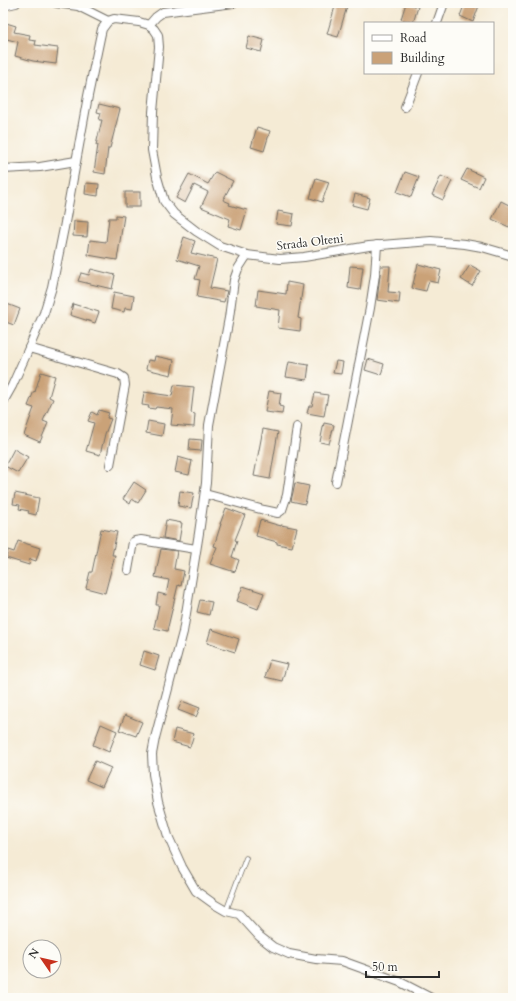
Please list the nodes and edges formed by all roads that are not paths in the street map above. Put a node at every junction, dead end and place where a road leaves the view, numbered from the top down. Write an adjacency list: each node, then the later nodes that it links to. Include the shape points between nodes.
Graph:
1 (16, 3): 5 (street)
2 (56, 3): 6 (street, via 78,6)
3 (234, 3): 8 (street, via 163,12)
4 (444, 3): 7 (street)
5 (3, 6)
6 (108, 22): 8 (street, via 114,19); 11 (street, via 102,29)
7 (437, 22)
8 (149, 25): 14 (street, Strada Olteni, via 158,35 152,150 164,201 174,214 196,231 220,246)
9 (418, 74): 10 (street)
10 (405, 107)
11 (76, 161): 12 (street, via 40,167); 16 (street, via 52,287)
12 (3, 169)
13 (377, 245): 14 (street, Strada Olteni, via 280,259); 15 (street, Strada Olteni, via 431,241 482,247); 20 (street, via 370,308)
14 (247, 255): 21 (street, via 234,280 209,425)
15 (513, 256)
16 (30, 348): 17 (street); 19 (street, via 113,372 124,378 125,385)
17 (3, 402)
18 (297, 427): 21 (street, via 287,495 282,510 264,510)
19 (110, 465)
20 (336, 482)
21 (205, 494): 22 (street)
22 (196, 549): 23 (street, via 135,541); 25 (street, via 183,632 155,738 152,754 153,774 168,836 182,867 196,890)
23 (128, 570)
24 (246, 858): 25 (lane)
25 (226, 911): 26 (street, via 239,914 259,936 273,947 289,954 316,960 342,961 400,982)
26 (431, 998)

